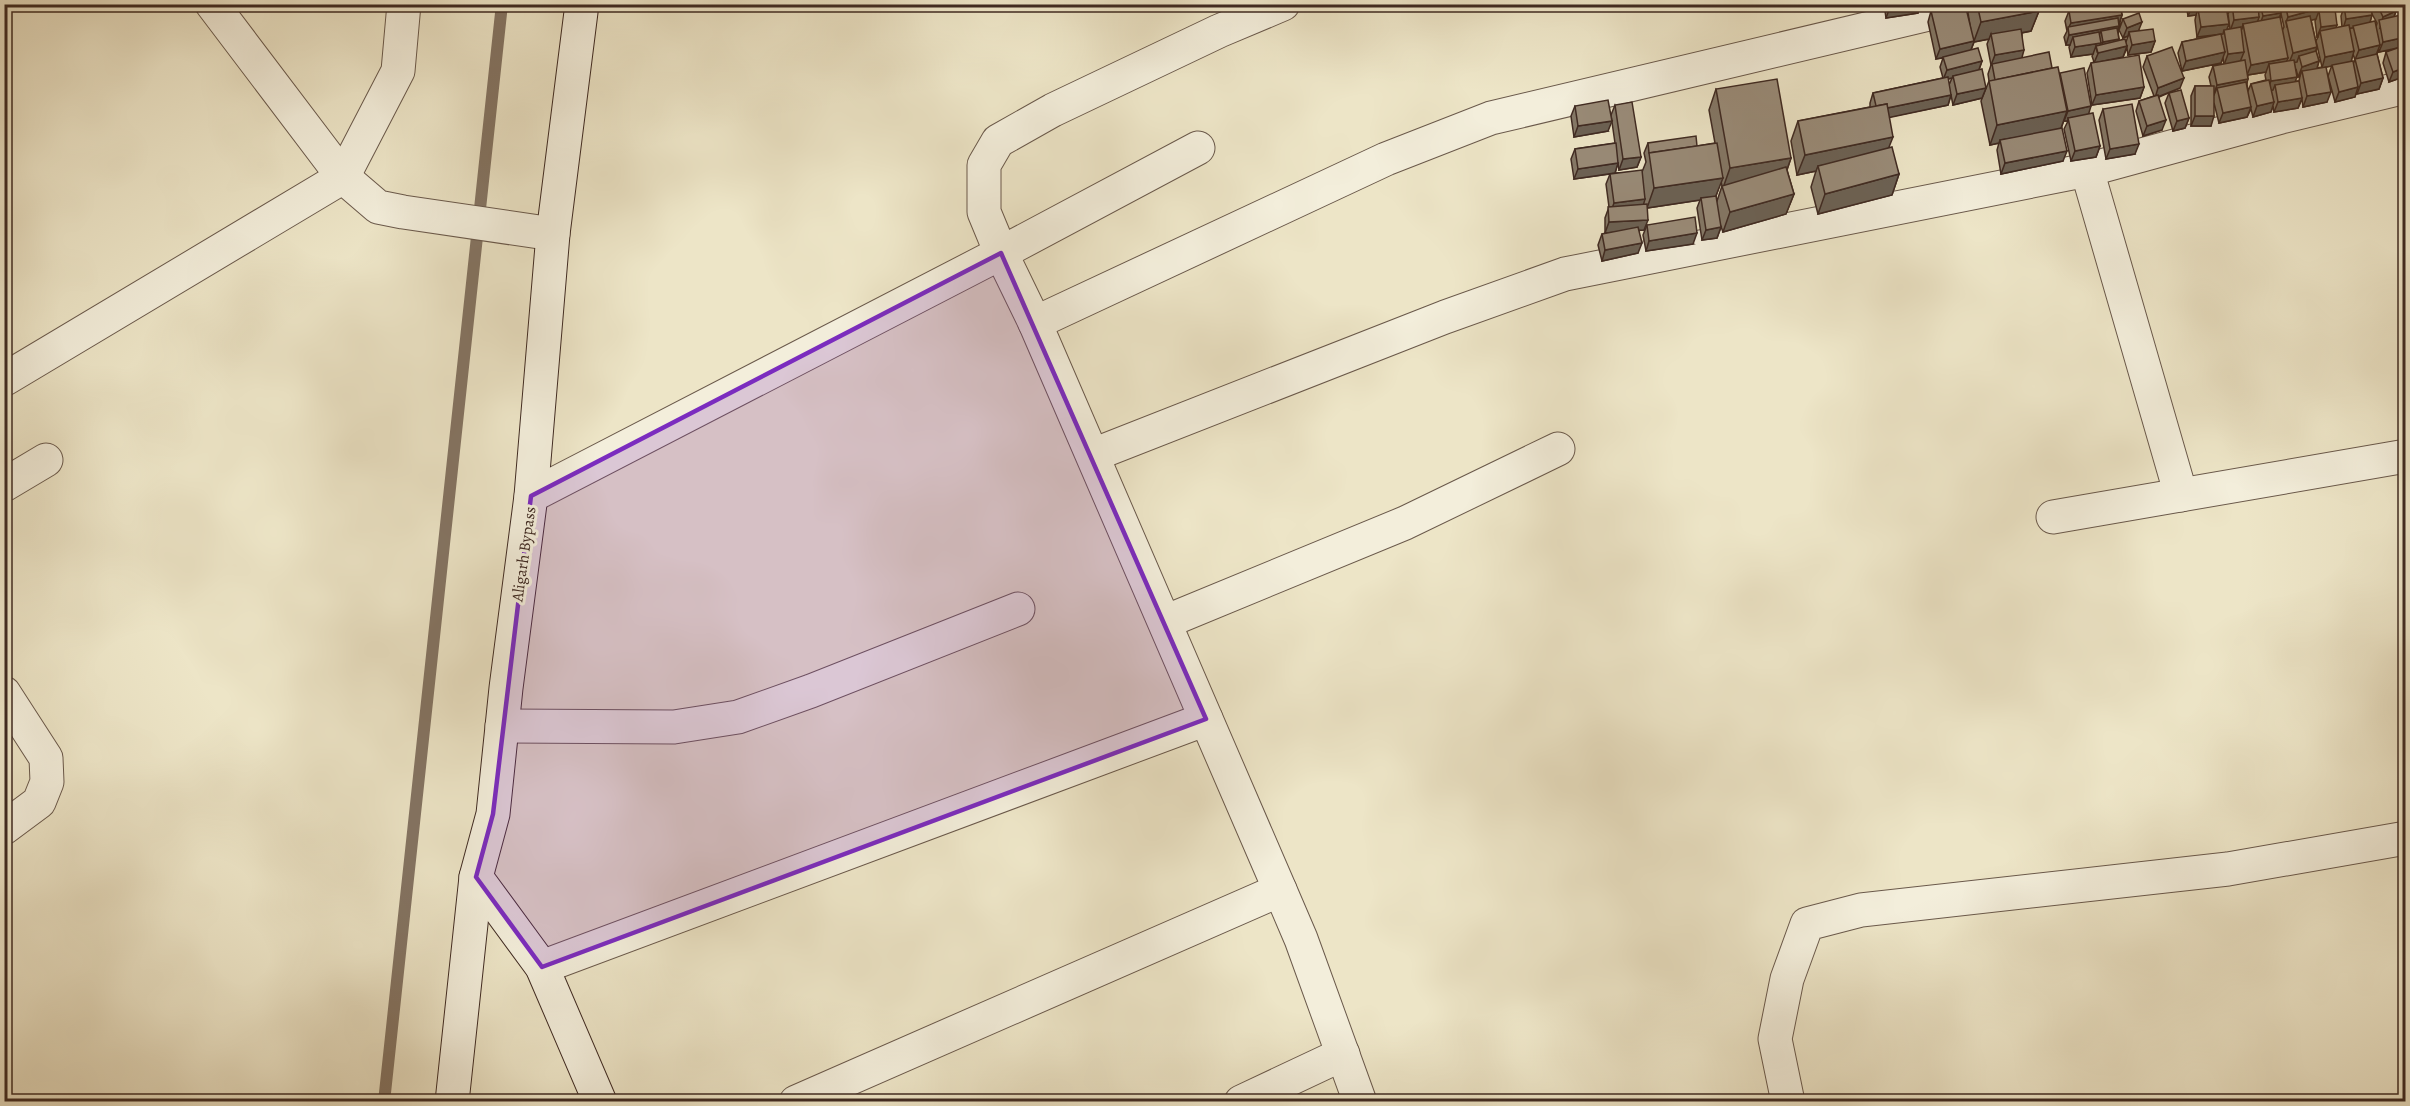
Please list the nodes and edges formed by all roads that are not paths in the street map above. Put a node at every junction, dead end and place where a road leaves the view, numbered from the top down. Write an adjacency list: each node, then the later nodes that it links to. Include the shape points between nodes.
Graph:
1 (212, 4): 11 (street)
2 (404, 4): 11 (street, via 398,71)
3 (582, 4): 12 (street, Aligarh Bypass)
4 (1283, 4): 13 (street, via 1053,110 998,141 984,165 984,212)
5 (1971, 4): 14 (street, via 1491,118 1386,159)
6 (2387, 4): 7 (street)
7 (2406, 34)
8 (2406, 87): 10 (street)
9 (1198, 148): 13 (street)
10 (2087, 170): 17 (street, via 1565,273); 21 (street)
11 (343, 177): 12 (street, via 378,207); 15 (street)
12 (553, 234): 22 (street, Aligarh Bypass)
13 (1001, 253): 14 (street); 22 (street)
14 (1035, 323): 17 (street)
15 (5, 379)
16 (1558, 449): 25 (street, via 1405,523)
17 (1093, 455): 25 (street)
18 (2406, 456): 21 (street)
19 (46, 460): 20 (street)
20 (4, 485)
21 (2181, 495): 23 (street)
22 (531, 496): 28 (street, Aligarh Bypass)
23 (2053, 517)
24 (1018, 609): 28 (street, via 738,717 674,727)
25 (1165, 622): 27 (street)
26 (4, 693): 29 (street, via 46,758 47,782 39,802)
27 (1206, 719): 32 (street); 33 (street)
28 (502, 726): 31 (street, Aligarh Bypass, via 493,814)
29 (4, 828)
30 (2406, 838): 40 (street, via 2228,869 1861,910 1808,924 1787,979 1775,1039)
31 (476, 878): 33 (street); 35 (street, Aligarh Bypass)
32 (1280, 890): 34 (street); 37 (street)
33 (542, 967): 36 (street)
34 (1343, 1054): 38 (street); 39 (street)
35 (452, 1101)
36 (600, 1101)
37 (796, 1101)
38 (1241, 1101)
39 (1360, 1101)
40 (1788, 1101)

